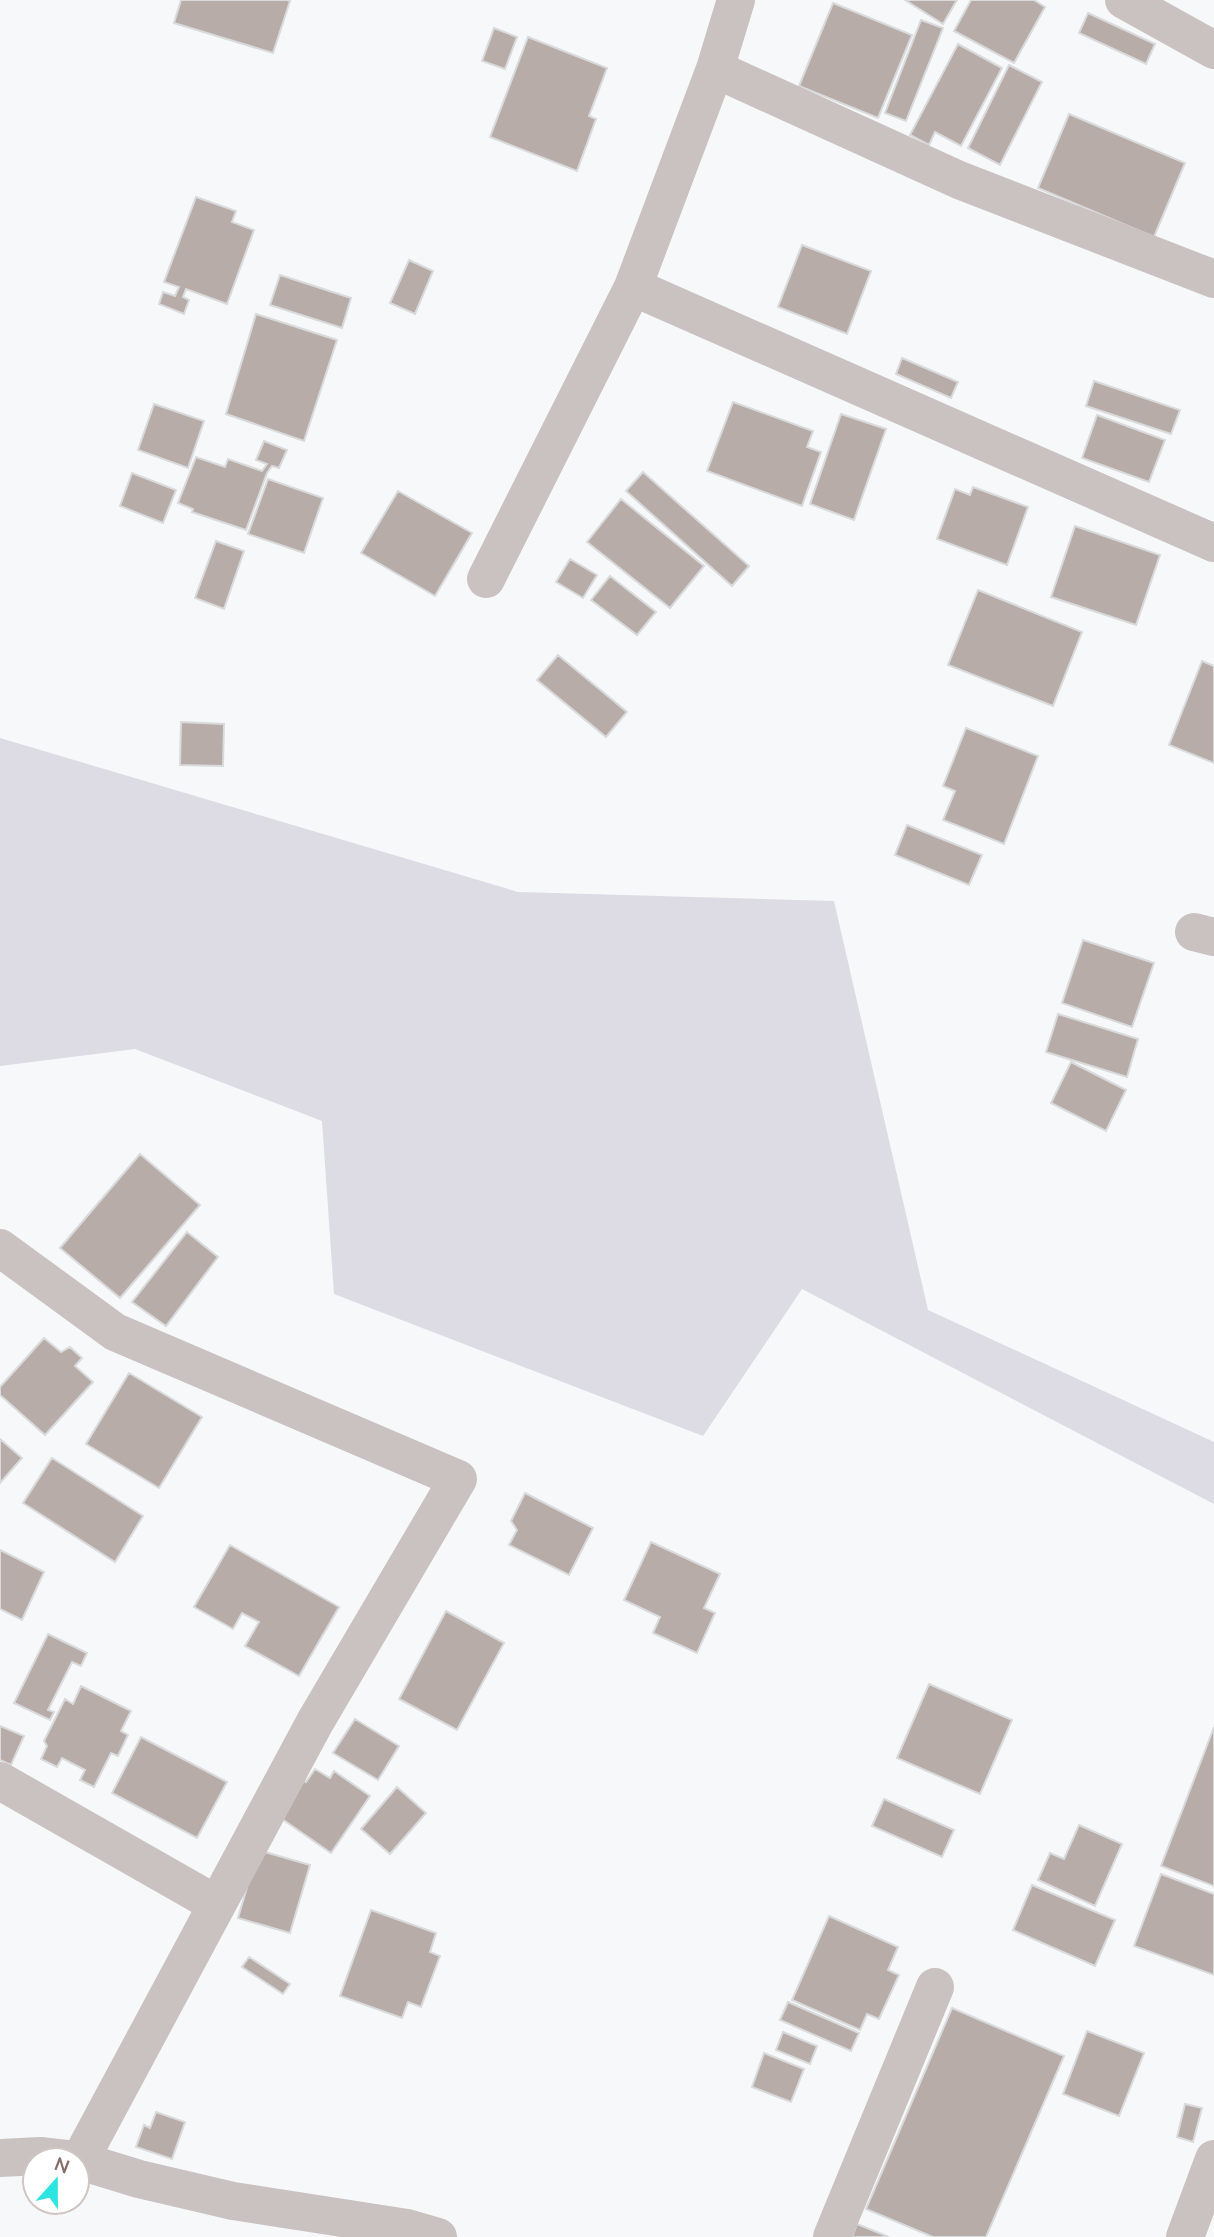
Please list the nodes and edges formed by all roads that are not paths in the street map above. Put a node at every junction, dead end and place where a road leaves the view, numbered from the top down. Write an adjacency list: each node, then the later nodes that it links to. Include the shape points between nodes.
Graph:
1 (736, 0): 4 (street)
2 (1124, 0): 3 (street)
3 (1214, 50)
4 (715, 69): 5 (street, via 959,180); 6 (street)
5 (1214, 279)
6 (633, 287): 7 (street); 8 (street)
7 (1214, 544)
8 (486, 579)
9 (0, 1248): 11 (street, via 116,1332 458,1479 315,1722)
10 (0, 1781): 11 (street)
11 (216, 1904): 13 (street)
12 (935, 1987): 19 (street)
13 (85, 2146)
14 (21, 2157): 15 (street)
15 (0, 2158)
16 (1214, 2159): 20 (street)
17 (91, 2164): 18 (street, via 233,2201)
18 (438, 2237)
19 (832, 2237)
20 (1185, 2237)

